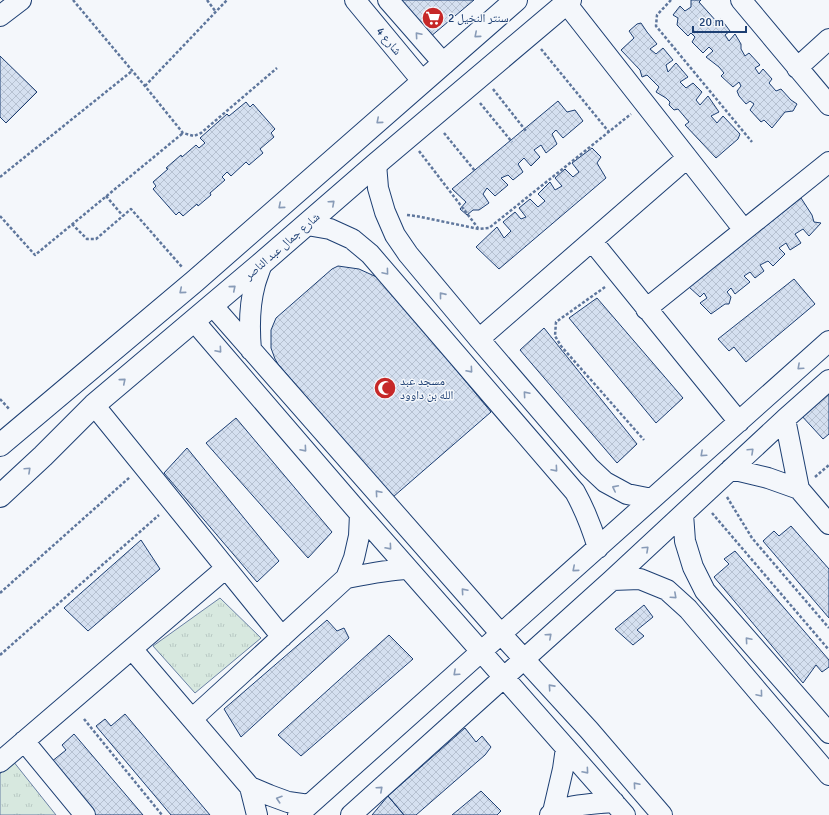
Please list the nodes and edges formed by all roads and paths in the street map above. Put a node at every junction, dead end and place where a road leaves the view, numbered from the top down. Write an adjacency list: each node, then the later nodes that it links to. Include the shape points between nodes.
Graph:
1 (21, 0): 12 (street)
2 (73, 0): 18 (path)
3 (207, 0): 11 (path)
4 (227, 0): 11 (path)
5 (355, 0): 20 (street, شارع 4)
6 (388, 0): 15 (street, one-way to 6)
7 (516, 0): 15 (main road, one-way to 15)
8 (671, 0): 30 (path, via 657,15 656,26)
9 (741, 0): 17 (street)
10 (568, 2): 13 (main road, شارع جمال عبد الناصر); 22 (street)
11 (216, 12): 21 (path)
12 (0, 16)
13 (529, 34): 19 (main road, شارع جمال عبد الناصر); 26 (path)
14 (829, 39): 17 (street)
15 (444, 64): 20 (main road)
16 (277, 68): 27 (path, via 201,133 194,136)
17 (797, 68): 23 (street)
18 (132, 71): 21 (path); 35 (path)
19 (474, 81): 24 (main road, شارع جمال عبد الناصر); 25 (path); 29 (path)
20 (423, 82): 49 (main road, one-way to 49)
21 (145, 86): 27 (path)
22 (644, 104): 26 (path); 31 (street)
23 (829, 106)
24 (431, 117): 28 (main road, شارع جمال عبد الناصر); 34 (path)
25 (526, 131)
26 (609, 132): 42 (path, via 489,228)
27 (183, 133): 36 (path)
28 (408, 137): 33 (main road, شارع جمال عبد الناصر); 42 (path)
29 (512, 142)
30 (752, 142)
31 (687, 158): 43 (street); 45 (street)
32 (829, 162): 43 (street)
33 (376, 164): 37 (street, via 378,188); 41 (main road, شارع جمال عبد الناصر, one-way to 33)
34 (475, 171)
35 (0, 177)
36 (106, 196): 39 (path); 40 (path)
37 (385, 212): 42 (path); 44 (street)
38 (0, 216): 40 (path, via 35,255)
39 (123, 216): 40 (path, via 96,239 87,239); 49 (path, via 131,209)
40 (72, 224)
41 (307, 225): 46 (street, via 330,229 352,239); 47 (main road, شارع جمال عبد الناصر)
42 (479, 229)
43 (744, 230): 51 (street)
44 (395, 235): 46 (street); 53 (street, one-way to 44)
45 (592, 241): 48 (street); 53 (street)
46 (370, 254): 72 (street, one-way to 72, via 575,492 585,510)
47 (262, 263): 50 (main road, شارع جمال عبد الناصر, one-way to 47); 55 (street, via 250,306)
48 (620, 276): 51 (street); 60 (path, via 556,322 555,336)
49 (194, 281): 61 (main road, one-way to 61)
50 (212, 306): 52 (main road, شارع جمال عبد الناصر); 55 (street)
51 (646, 309): 59 (street)
52 (194, 321): 57 (main road, شارع جمال عبد الناصر, one-way to 52); 69 (street, one-way to 69)
53 (479, 340): 66 (street, one-way to 53, via 627,494 605,482 589,467)
54 (829, 341): 59 (street, one-way to 59)
55 (251, 350): 79 (street, one-way to 55)
56 (829, 380): 58 (street)
57 (94, 405): 62 (street); 65 (main road, شارع جمال عبد الناصر, one-way to 57)
58 (785, 419): 63 (street, one-way to 58); 64 (street)
59 (739, 422): 66 (street, one-way to 66)
60 (644, 440)
61 (0, 444)
62 (143, 466): 68 (street); 77 (path)
63 (724, 475): 64 (street, via 768,478); 67 (street); 78 (path, via 752,538)
64 (799, 490): 71 (street)
65 (0, 496)
66 (652, 499): 72 (street)
67 (700, 499): 70 (street); 82 (path)
68 (173, 503): 73 (street); 84 (path)
69 (360, 514): 74 (street, one-way to 74); 75 (street, via 359,536)
70 (683, 514): 76 (street, one-way to 70); 89 (street, one-way to 70, via 705,591 693,567 685,541)
71 (829, 524)
72 (598, 548): 79 (street, one-way to 79)
73 (226, 568): 80 (street); 81 (street)
74 (408, 569): 75 (street, via 387,570); 83 (street)
75 (346, 578): 80 (street)
76 (612, 580): 85 (street, one-way to 76); 93 (street, one-way to 93, via 640,579 667,590 688,609)
77 (0, 593)
78 (829, 628)
79 (501, 634): 83 (street); 85 (street)
80 (282, 637): 88 (street)
81 (132, 649): 88 (street); 90 (street)
82 (829, 650)
83 (481, 651): 86 (street); 96 (street, one-way to 96)
84 (0, 655)
85 (524, 658): 86 (street); 102 (street, one-way to 85)
86 (504, 677): 91 (street); 101 (street, one-way to 86)
87 (84, 719): 99 (path)
88 (192, 719): 94 (street)
89 (829, 733)
90 (24, 741): 92 (street); 98 (street)
91 (566, 748): 95 (street, one-way to 95); 97 (street)
92 (0, 762)
93 (829, 775)
94 (250, 787): 96 (street, one-way to 94); 100 (street)
95 (620, 808): 97 (street, via 593,803)
96 (304, 810)
97 (552, 813)
98 (86, 815)
99 (162, 815)
100 (257, 815)
101 (351, 815)
102 (662, 815)

